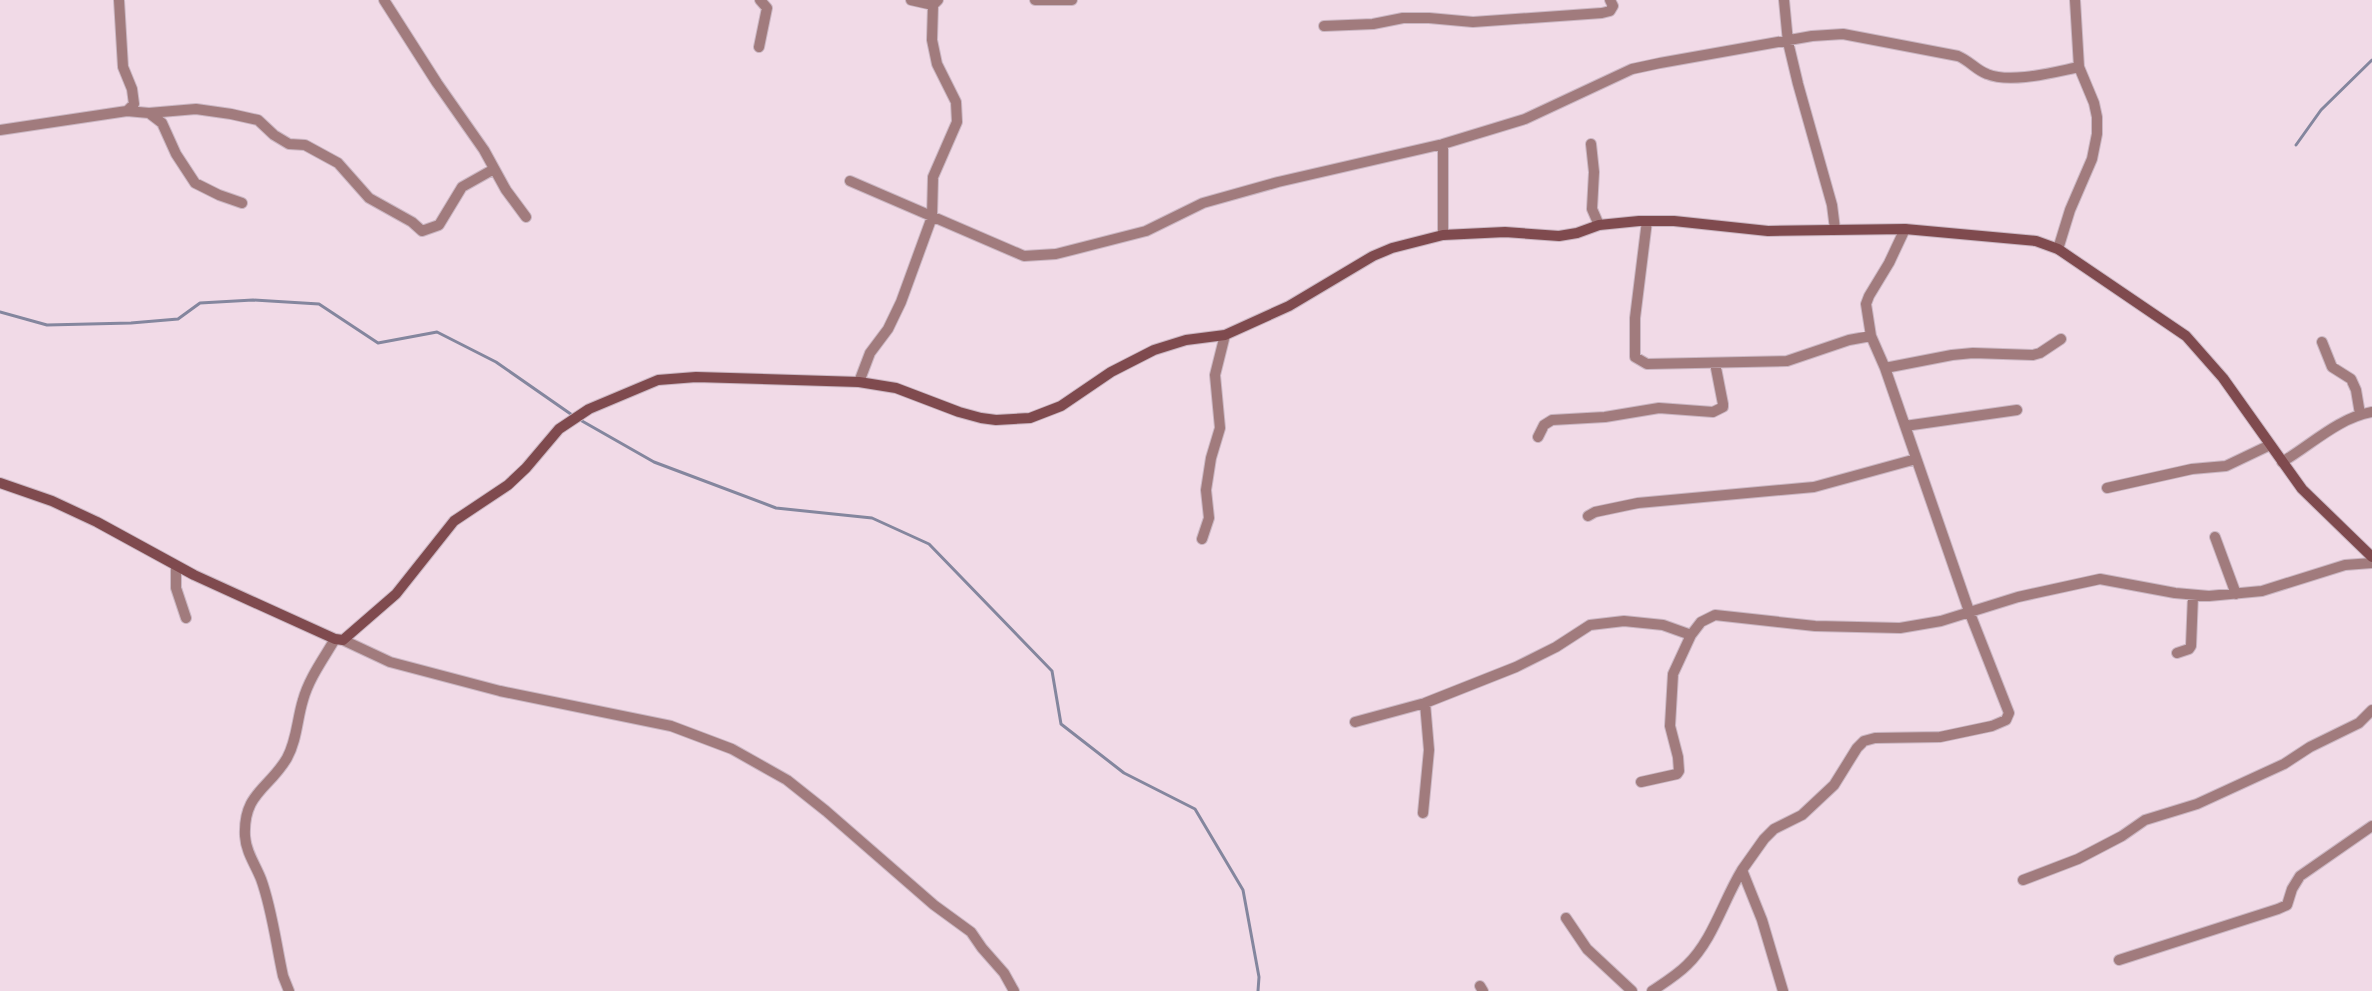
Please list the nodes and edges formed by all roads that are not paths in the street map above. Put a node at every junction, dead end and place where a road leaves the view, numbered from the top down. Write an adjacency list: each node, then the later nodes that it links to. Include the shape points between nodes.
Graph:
1 (119, 0): 15 (street, via 123,67 134,104)
2 (384, 0): 20 (street)
3 (760, 0): 13 (street, via 767,8)
4 (911, 0): 10 (street)
5 (1034, 0): 6 (street)
6 (1072, 0)
7 (1610, 0): 11 (street, via 1613,6 1610,11 1602,13 1473,22 1403,18 1372,24)
8 (1784, 0): 12 (street)
9 (2075, 0): 14 (street)
10 (934, 2): 24 (street, via 932,40 937,64 956,102 957,122 933,178)
11 (1324, 26)
12 (1788, 42): 14 (street, via 1843,34 1958,56 1969,60 1986,74 1996,76 2031,76); 18 (street, via 1632,69 1525,119); 27 (street)
13 (759, 47)
14 (2079, 67): 30 (street, via 2094,103 2097,134 2092,160 2070,210)
15 (127, 111): 16 (street); 17 (street)
16 (149, 113): 20 (street, via 196,109 258,120 289,144 304,145 338,163 370,198 422,231 439,225 462,187); 22 (street, via 162,123 176,154 195,183)
17 (0, 130)
18 (1443, 144): 24 (street, via 1231,195 1203,203 1146,231 1056,254 1024,256); 29 (street)
19 (1591, 144): 26 (street, via 1594,172 1592,209)
20 (494, 169): 23 (street)
21 (850, 181): 24 (street)
22 (242, 203)
23 (526, 217)
24 (932, 217): 37 (street, via 901,302 888,329 870,353)
25 (1647, 221): 26 (street); 27 (street, via 1768,231); 35 (street, via 1636,309 1635,357 1647,364)
26 (1599, 224): 29 (street, via 1559,236 1505,232)
27 (1836, 229): 28 (street)
28 (1905, 229): 30 (street, via 2036,241); 32 (street, via 1868,296 1866,313)
29 (1443, 235): 31 (street, via 1373,256 1290,306)
30 (2058, 249): 43 (street, via 2186,336 2223,378)
31 (1225, 335): 37 (street, via 1186,340 1154,350 1111,372 1061,406 1030,418 981,418 896,388); 50 (street, via 1215,375 1220,428 1211,458 1206,490 1209,518)
32 (1870, 336): 35 (street, via 1786,361); 36 (street)
33 (2060, 339): 36 (street, via 2033,355 1973,353)
34 (2322, 342): 40 (street, via 2332,367 2351,379)
35 (1715, 363): 42 (street, via 1723,404 1719,410 1659,408 1605,417 1552,420 1544,425)
36 (1885, 368): 41 (street)
37 (859, 382): 59 (street, via 664,378 589,409 559,429 508,485 454,521 396,594)
38 (2017, 410): 41 (street)
39 (2372, 412): 40 (street)
40 (2360, 414): 45 (street)
41 (1905, 426): 44 (street)
42 (1538, 437)
43 (2270, 445): 45 (street); 47 (street, via 2226,466 2192,469)
44 (1916, 458): 48 (street, via 1814,487 1638,503); 56 (street)
45 (2282, 462): 51 (street, via 2308,496)
46 (0, 483): 53 (street, via 52,501 97,522)
47 (2107, 488)
48 (1588, 516)
49 (2215, 537): 54 (street)
50 (1202, 539)
51 (2372, 557)
52 (2372, 563): 54 (street, via 2345,565 2274,588)
53 (176, 566): 57 (street, via 176,588); 59 (street)
54 (2236, 594): 55 (street)
55 (2193, 595): 56 (street, via 2100,579); 60 (street, via 2191,646 2189,650)
56 (1969, 611): 58 (street, via 1941,621 1900,628 1815,626 1714,615 1701,622); 67 (street, via 2009,713 2006,720 1940,737 1864,741 1856,748 1834,784 1802,815 1774,829 1764,838)
57 (186, 618)
58 (1691, 635): 61 (street, via 1663,625 1624,621 1590,625 1516,667); 64 (street, via 1673,674 1670,726 1679,771)
59 (339, 639): 71 (street, via 303,699 288,757 256,795 246,822 246,846 261,880); 72 (street, via 390,662 500,691 671,726 732,749 787,780 934,905 971,932 1004,973)
60 (2177, 653)
61 (1426, 703): 63 (street); 65 (street, via 1429,750)
62 (2372, 710): 68 (street, via 2359,723 2284,764 2197,804 2145,820 2078,860)
63 (1355, 722)
64 (1640, 782)
65 (1423, 813)
66 (2372, 826): 70 (street, via 2300,876 2287,904 2282,907)
67 (1742, 870): 74 (street, via 1716,924 1688,965); 75 (street, via 1762,920)
68 (2023, 880)
69 (1566, 918): 73 (street, via 1587,949)
70 (2119, 960)
71 (289, 991)
72 (1014, 991)
73 (1632, 991)
74 (1652, 991)
75 (1783, 991)

